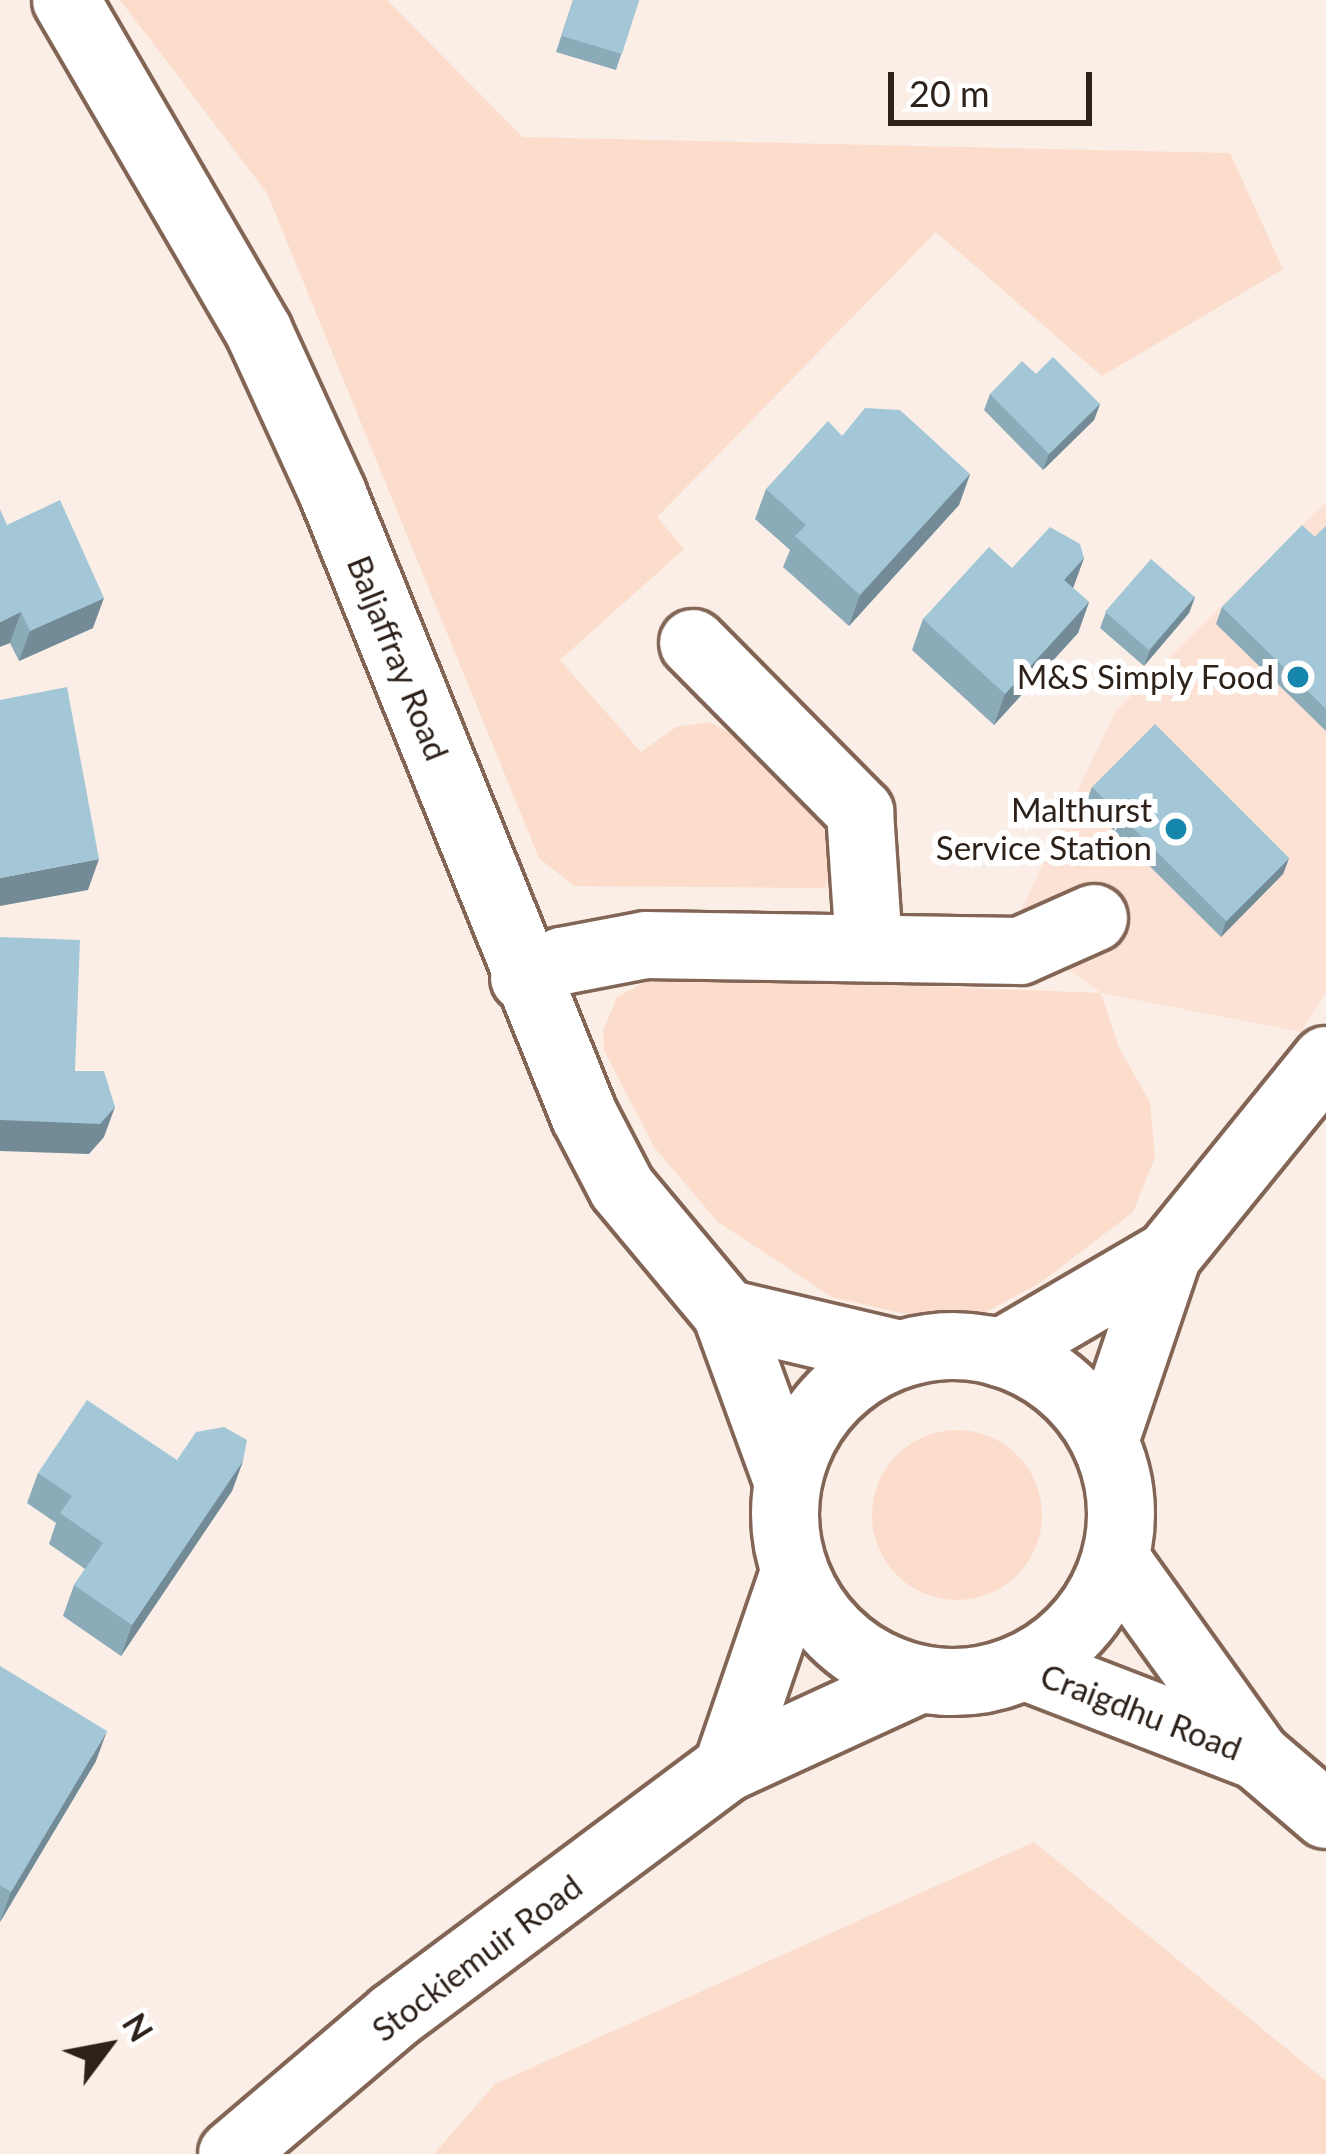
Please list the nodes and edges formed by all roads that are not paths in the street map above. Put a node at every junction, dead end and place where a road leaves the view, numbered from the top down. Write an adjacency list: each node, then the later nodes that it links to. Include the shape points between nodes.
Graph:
1 (67, 0): 5 (main road, Baljaffray Road, via 259,332 333,494)
2 (693, 643): 4 (main road, via 860,812)
3 (1094, 918): 4 (main road, via 1020,951)
4 (868, 946): 5 (main road, via 646,946 562,961)
5 (524, 977): 8 (main road, Baljaffray Road, via 622,1188)
6 (1326, 1060): 7 (main road)
7 (1168, 1255): 9 (main road); 11 (main road)
8 (727, 1313): 10 (main road); 12 (main road, Baljaffray Road)
9 (1000, 1353): 10 (main road, via 966,1346); 11 (main road, via 1043,1372)
10 (899, 1354): 12 (main road, via 826,1403)
11 (1105, 1441): 13 (main road, via 1122,1519)
12 (787, 1481): 14 (main road)
13 (1116, 1559): 15 (main road, via 1096,1604 1066,1640); 17 (main road, Craigdhu Road)
14 (794, 1573): 16 (main road, via 822,1622 866,1659); 18 (main road)
15 (1026, 1667): 16 (main road, via 991,1679); 17 (main road, Craigdhu Road)
16 (918, 1680): 18 (main road, Stockiemuir Road)
17 (1256, 1756): 19 (main road, Craigdhu Road)
18 (727, 1768): 20 (main road, Stockiemuir Road, via 394,2016)
19 (1326, 1815)
20 (232, 2154)

